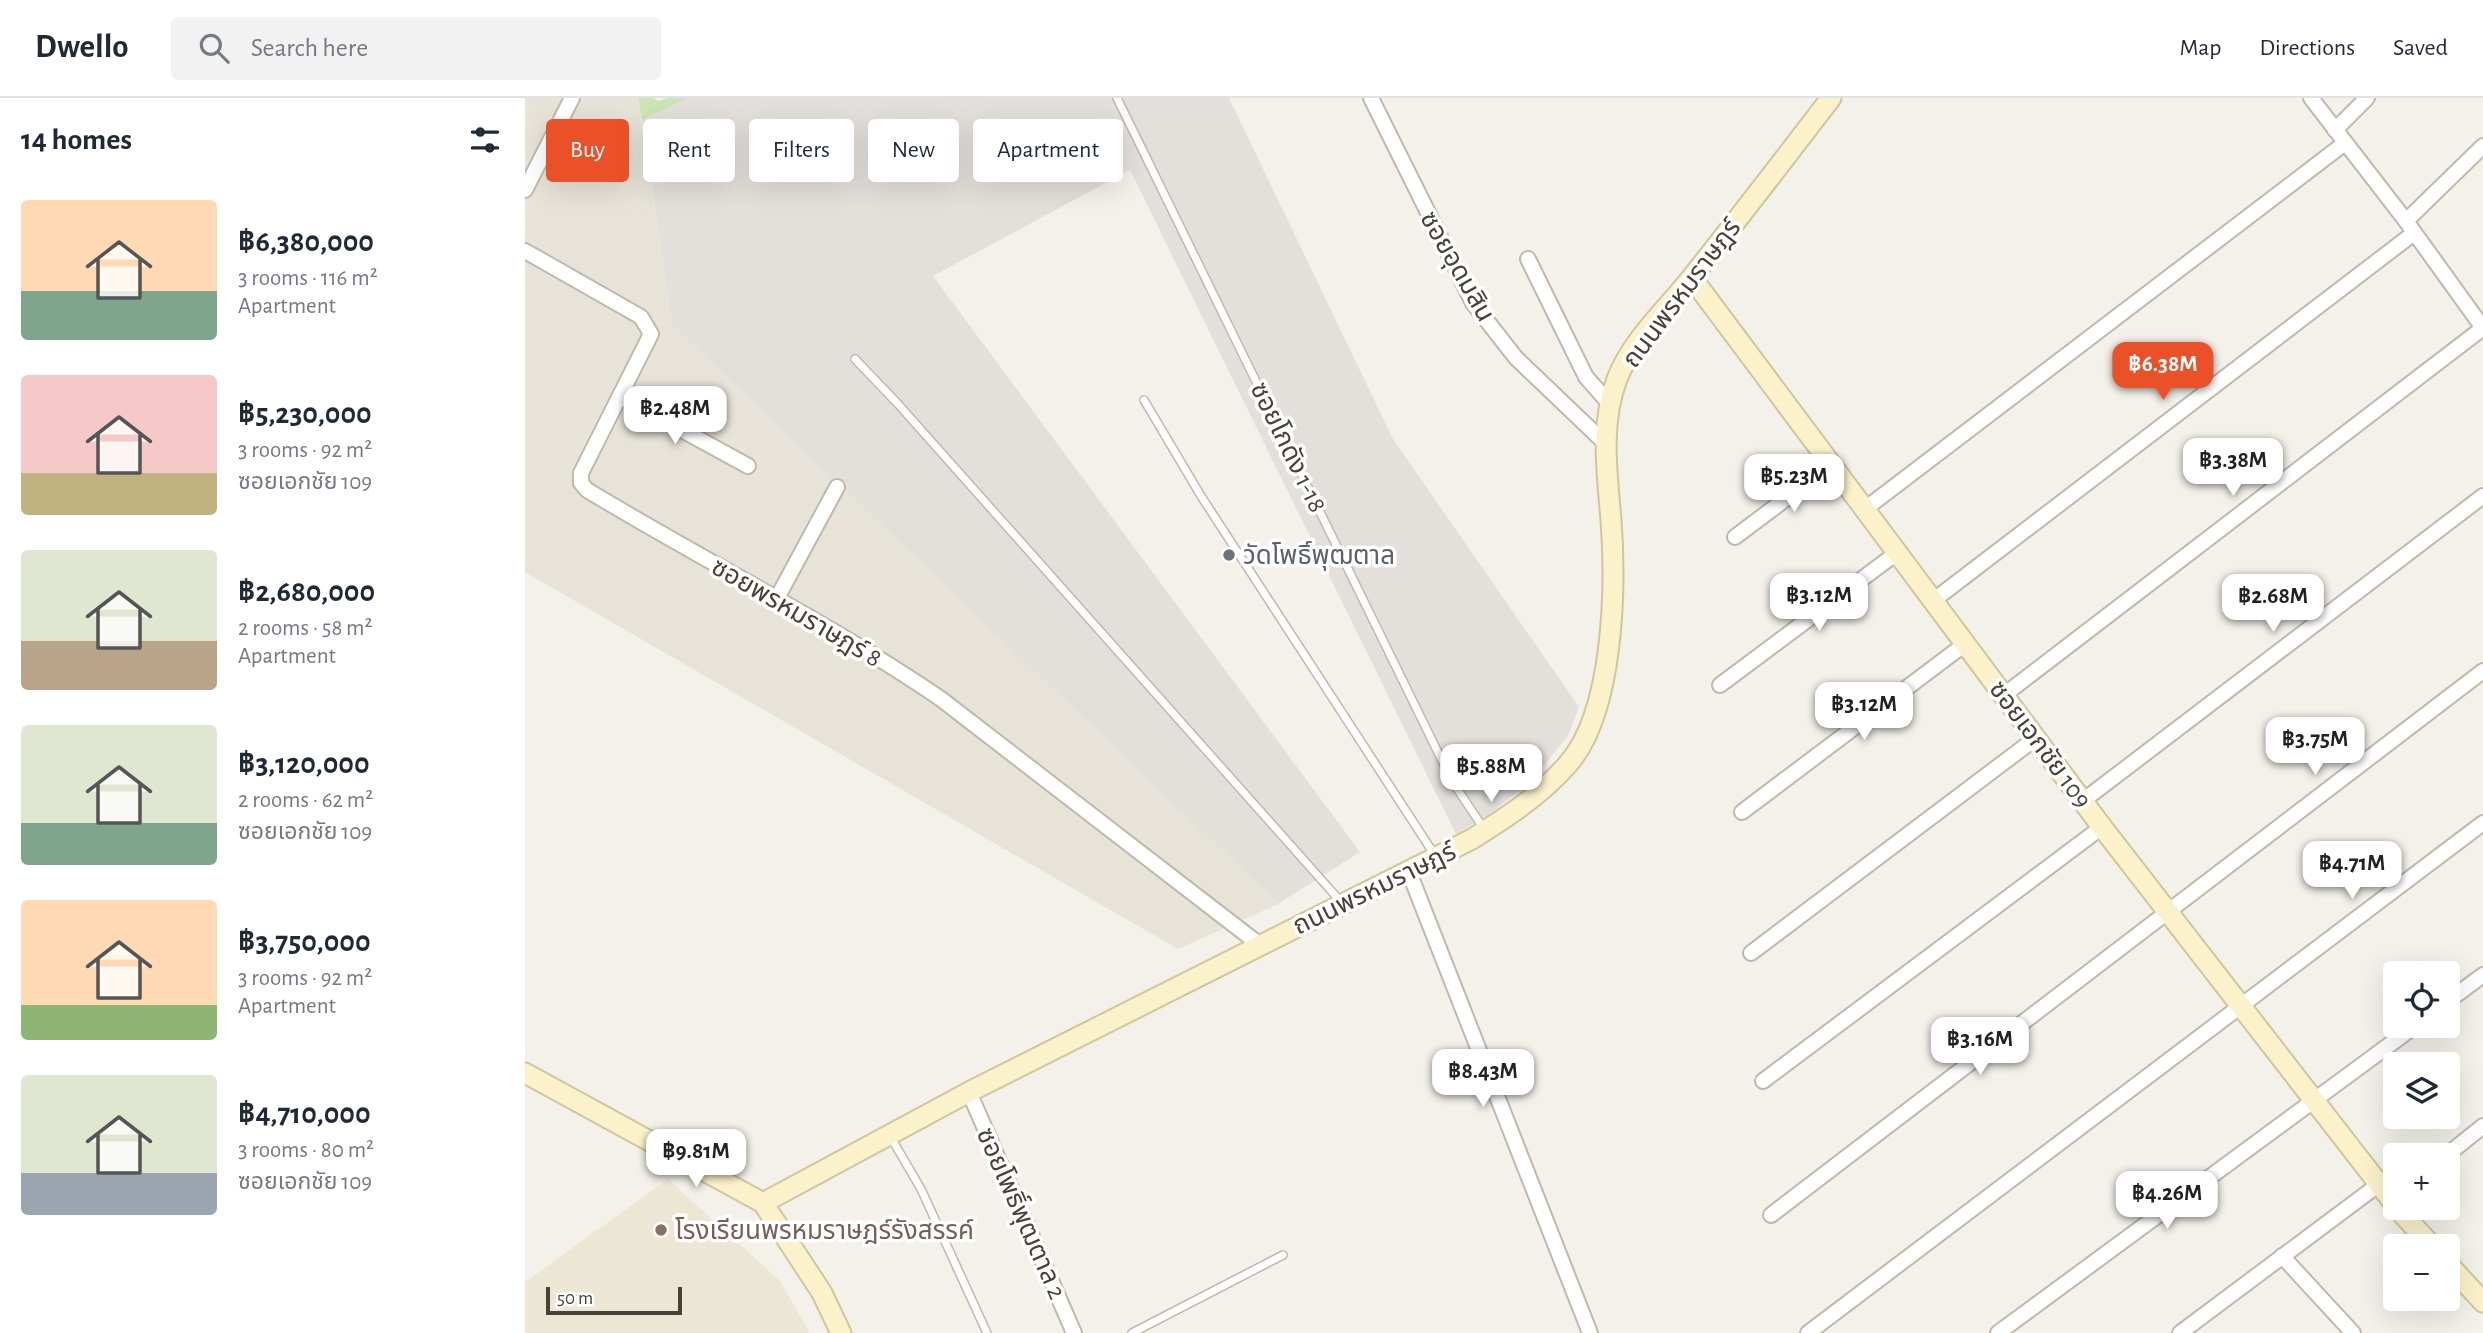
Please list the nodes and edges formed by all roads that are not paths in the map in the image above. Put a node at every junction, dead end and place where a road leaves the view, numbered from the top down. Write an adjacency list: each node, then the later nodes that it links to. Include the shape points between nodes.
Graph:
1 (572, 98): 10 (street)
2 (1117, 98): 39 (lane, ซอยโกดัง 1-18, via 1453,782)
3 (1371, 98): 20 (street, ซอยอุดมสิน, via 1473,303 1516,358)
4 (1831, 98): 14 (street, ถนนพรหมราษฎร์)
5 (2311, 98): 7 (street)
6 (2367, 98): 7 (street)
7 (2335, 130): 8 (street)
8 (2345, 143): 11 (street); 25 (street)
9 (2483, 146): 11 (street)
10 (525, 190)
11 (2410, 227): 15 (street); 29 (street)
12 (527, 257): 17 (street, ซอยพรหมราษฎร์ 8, via 646,322 650,339)
13 (1528, 259): 19 (street, via 1585,377)
14 (1692, 278): 19 (street, ถนนพรหมราษฎร์, via 1629,354); 21 (street, ซอยเอกชัย 109)
15 (2481, 320): 33 (street)
16 (855, 359): 42 (lane)
17 (620, 396): 22 (street); 28 (street, ซอยพรหมราษฎร์ 8, via 581,473 584,487)
18 (1144, 400): 40 (lane, via 1201,496)
19 (1609, 403): 20 (street, ถนนพรหมราษฎร์)
20 (1605, 443): 39 (street, ถนนพรหมราษฎร์, via 1614,555 1598,704 1587,735 1569,763 1547,786)
21 (1832, 464): 25 (street, ซอยเอกชัย 109); 26 (street)
22 (748, 466)
23 (837, 487): 28 (street)
24 (2483, 496): 35 (street)
25 (1865, 509): 27 (street, ซอยเอกชัย 109)
26 (1735, 537)
27 (1898, 552): 29 (street, ซอยเอกชัย 109); 32 (street)
28 (776, 600): 44 (street, ซอยพรหมราษฎร์ 8, via 941,699)
29 (1934, 600): 30 (street, ซอยเอกชัย 109)
30 (1965, 644): 33 (street, ซอยเอกชัย 109); 36 (street)
31 (2483, 671): 43 (street)
32 (1720, 685)
33 (2004, 695): 34 (street, ซอยเอกชัย 109)
34 (2036, 738): 35 (street, ซอยเอกชัย 109); 45 (street)
35 (2084, 800): 38 (street, ซอยเอกชัย 109)
36 (1742, 812)
37 (2483, 823): 48 (street)
38 (2102, 827): 43 (street, ซอยเอกชัย 109); 51 (street)
39 (1485, 831): 40 (street, ถนนพรหมราษฎร์)
40 (1437, 858): 41 (street, ถนนพรหมราษฎร์)
41 (1409, 872): 42 (street, ถนนพรหมราษฎร์); 73 (street)
42 (1342, 903): 44 (street, ถนนพรหมราษฎร์)
43 (2168, 911): 48 (street, ซอยเอกชัย 109); 60 (street)
44 (1260, 945): 52 (street, ถนนพรหมราษฎร์)
45 (1751, 953)
46 (2483, 975): 47 (street)
47 (2460, 992)
48 (2241, 1006): 53 (street, ซอยเอกชัย 109); 74 (street)
49 (2399, 1038): 53 (street)
50 (525, 1073): 59 (street)
51 (1763, 1081)
52 (969, 1093): 55 (street, ถนนพรหมราษฎร์); 71 (street, ซอยโพธิ์พุฒตาล 2)
53 (2315, 1100): 57 (street, ซอยเอกชัย 109); 68 (street)
54 (2483, 1126): 56 (street)
55 (890, 1135): 59 (street, ถนนพรหมราษฎร์); 70 (lane, via 922,1189)
56 (2460, 1145)
57 (2378, 1185): 58 (street, ซอยเอกชัย 109); 64 (street)
58 (2383, 1190)
59 (763, 1203): 69 (street, via 822,1293)
60 (1771, 1216)
61 (2410, 1220): 62 (street, ซอยเอกชัย 109)
62 (2422, 1234)
63 (1283, 1255): 72 (lane)
64 (2282, 1256): 67 (street); 75 (street)
65 (2460, 1277): 66 (street)
66 (2483, 1302)
67 (2190, 1330)
68 (2002, 1332)
69 (841, 1333)
70 (987, 1333)
71 (1074, 1333)
72 (1132, 1333)
73 (1590, 1333)
74 (1808, 1333)
75 (2353, 1333)

